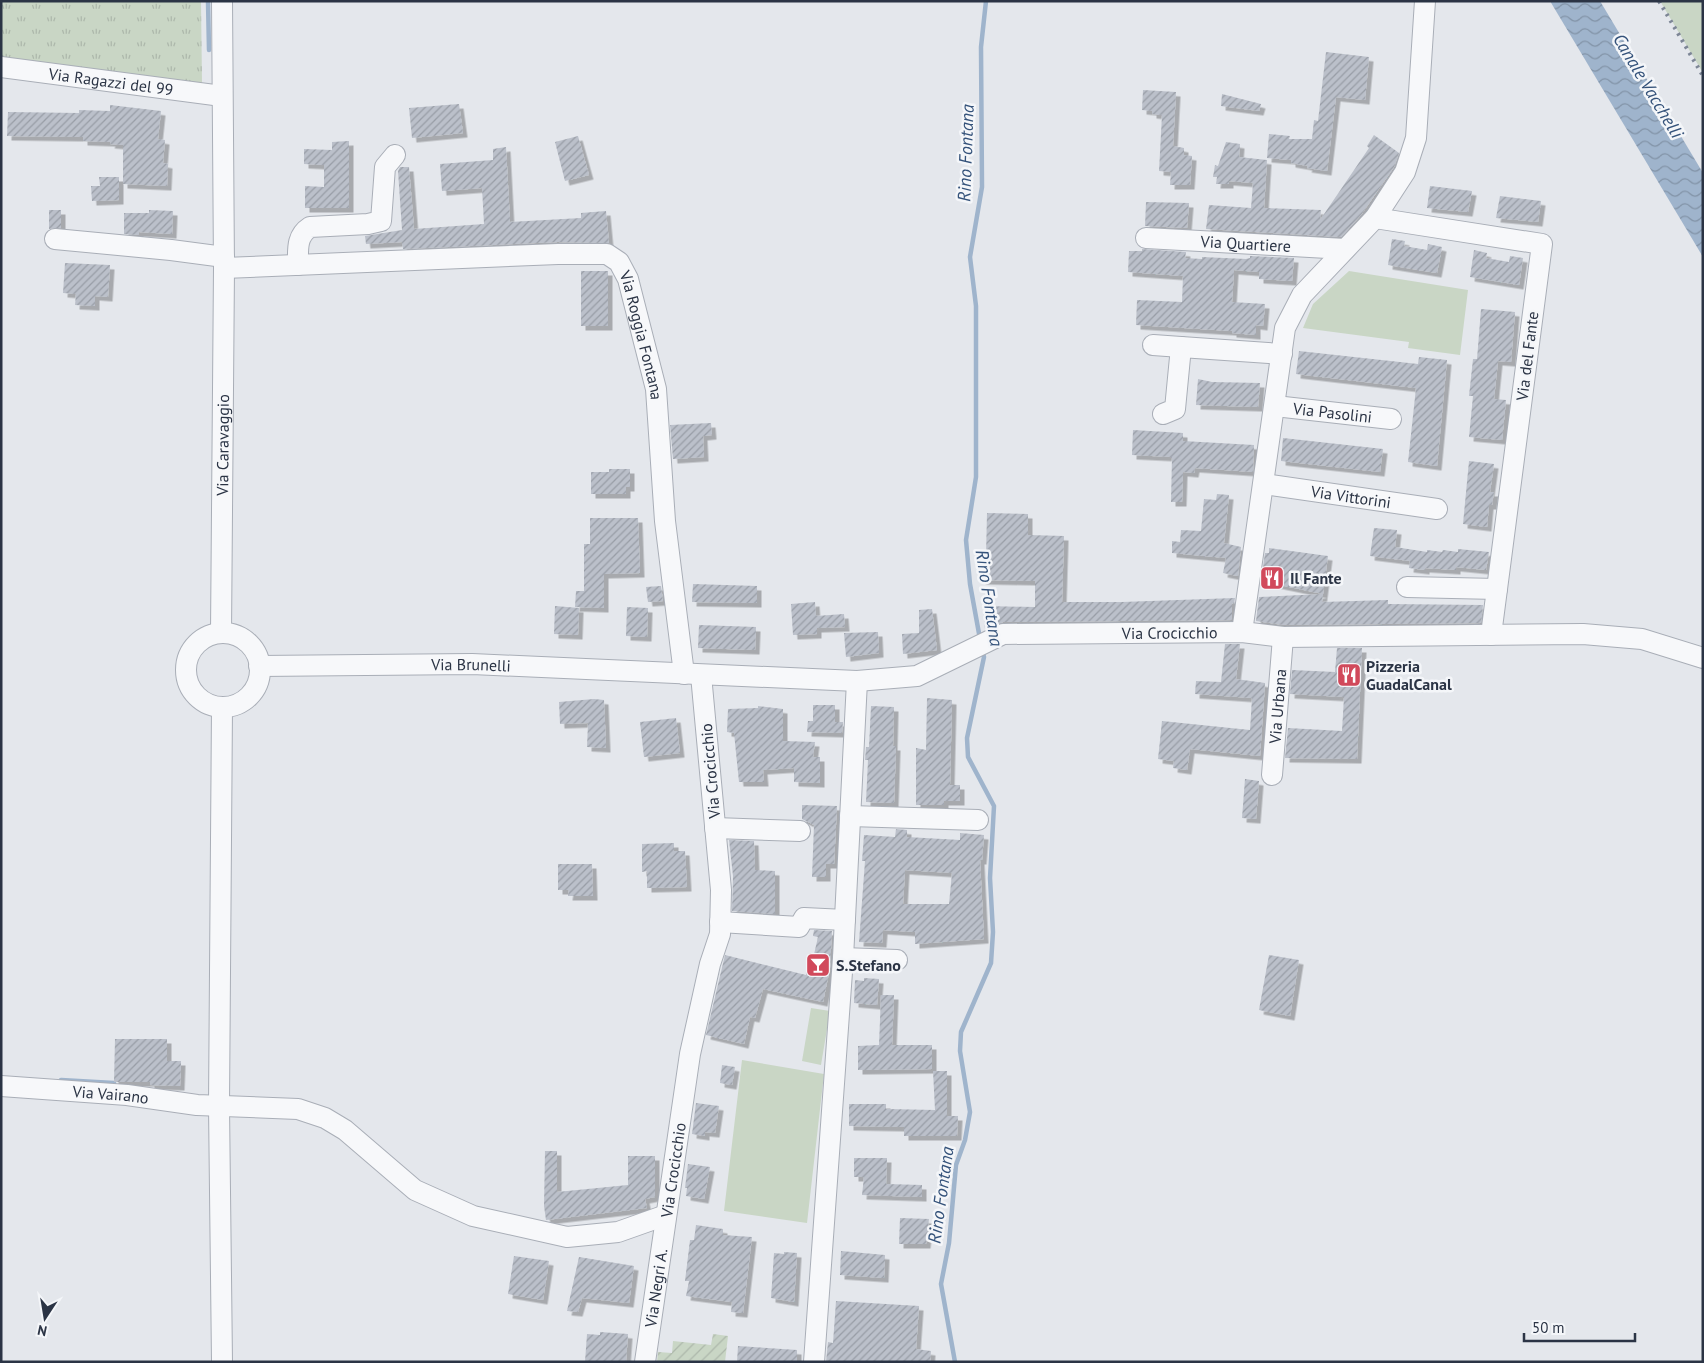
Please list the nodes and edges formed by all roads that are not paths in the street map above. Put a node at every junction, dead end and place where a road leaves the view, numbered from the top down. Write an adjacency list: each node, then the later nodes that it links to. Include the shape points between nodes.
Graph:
1 (222, 1): 4 (street, Via Caravaggio)
2 (1425, 1): 6 (street, via 1416,138 1405,172)
3 (1, 67): 4 (street, Via Ragazzi del 99)
4 (222, 96): 10 (street, Via Caravaggio)
5 (395, 156): 11 (street, via 385,167 381,222 310,227 302,232 298,242)
6 (1375, 218): 9 (street); 21 (street, Via del Fante, via 1542,244)
7 (1146, 238): 9 (street, Via Quartiere)
8 (55, 239): 10 (street, via 171,250)
9 (1345, 250): 14 (street, via 1302,295 1285,328)
10 (224, 263): 11 (street, Via Roggia Fontana); 23 (street, Via Caravaggio)
11 (298, 265): 28 (street, Via Roggia Fontana, via 558,254 607,254 619,262 628,279 656,389 665,521)
12 (1153, 345): 13 (street)
13 (1181, 347): 14 (street); 16 (street, via 1175,409)
14 (1282, 354): 15 (street)
15 (1274, 406): 17 (street, Via Pasolini); 18 (street)
16 (1164, 414)
17 (1390, 419)
18 (1264, 484): 19 (street, Via Vittorini); 22 (street)
19 (1437, 509)
20 (1407, 587): 21 (street)
21 (1497, 589): 24 (street, Via del Fante)
22 (1242, 632): 25 (street, Via Crocicchio); 29 (street, Via Crocicchio, via 1003,634 917,676)
23 (221, 633): 27 (street, via 242,638 257,655); 30 (street, via 198,642 186,664 188,682 199,698)
24 (1491, 635): 25 (street, Via Crocicchio); 26 (street, Via Crocicchio, via 1583,634 1642,639)
25 (1283, 637): 31 (street, Via Urbana)
26 (1703, 658)
27 (260, 666): 28 (street, Via Brunelli, via 472,664); 30 (street, via 254,690 246,699 235,705)
28 (693, 675): 29 (street, Via Crocicchio); 34 (street, Via Crocicchio)
29 (857, 681): 32 (street)
30 (222, 706): 41 (street)
31 (1272, 775)
32 (850, 816): 33 (street); 36 (street)
33 (978, 820)
34 (715, 828): 35 (street); 37 (street, Via Crocicchio, via 721,890)
35 (800, 831)
36 (845, 920): 37 (street, via 804,918 799,927); 38 (street)
37 (720, 922): 42 (street, Via Crocicchio, via 720,934 690,1054)
38 (843, 958): 39 (street); 45 (street)
39 (897, 960)
40 (1, 1086): 41 (street, Via Vairano, via 127,1095)
41 (219, 1106): 42 (street, Via Crocicchio, via 298,1109 325,1118 345,1130 415,1190 473,1216 567,1237 618,1232); 43 (street)
42 (666, 1215): 44 (street, Via Negri A.)
43 (222, 1362)
44 (645, 1362)
45 (814, 1362)

